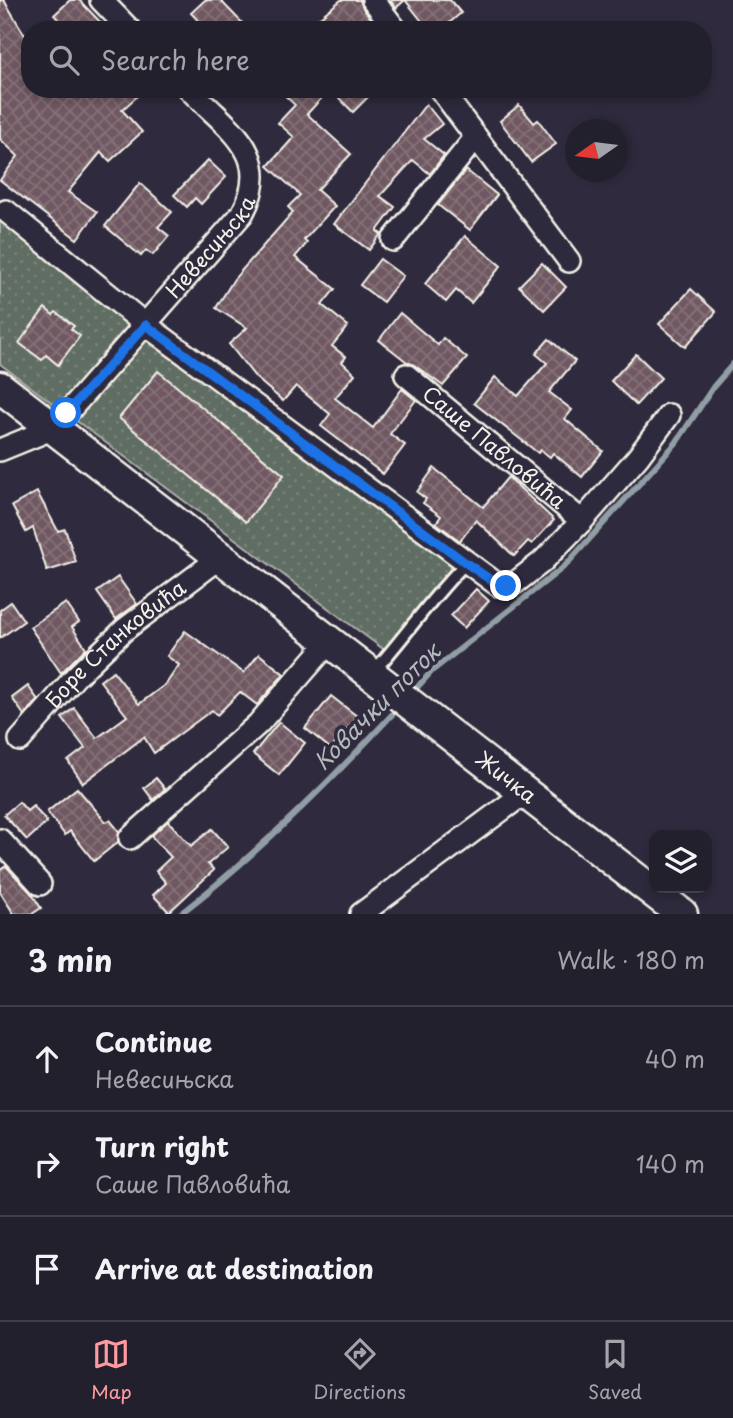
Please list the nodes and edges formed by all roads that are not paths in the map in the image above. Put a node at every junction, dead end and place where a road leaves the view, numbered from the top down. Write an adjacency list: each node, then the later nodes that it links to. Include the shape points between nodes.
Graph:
1 (101, 0): 3 (street)
2 (373, 0): 4 (street)
3 (121, 21)
4 (389, 21)
5 (198, 98): 11 (street, Невесињска, via 244,145 255,174 251,192 242,215)
6 (447, 98): 7 (street)
7 (476, 137): 9 (street); 10 (street)
8 (6, 211): 11 (street, Саше Павловића)
9 (393, 240)
10 (569, 261)
11 (146, 325): 15 (street, Невесињска); 19 (street, Саше Павловића)
12 (406, 375): 17 (street, Саше Павловића)
13 (0, 387): 15 (main road, Жичка)
14 (669, 415): 17 (street, Саше Павловића)
15 (54, 428): 16 (street); 18 (main road, Жичка)
16 (0, 450)
17 (582, 522): 19 (street, Саше Павловића, via 515,583 498,585)
18 (221, 557): 20 (main road, Жичка); 22 (street, Боре Станковића, via 124,630)
19 (466, 563): 21 (lane, via 440,589)
20 (330, 641): 21 (main road, Жичка); 24 (street, via 258,724)
21 (377, 678): 23 (main road, Жичка)
22 (20, 740)
23 (526, 792): 27 (street); 28 (main road, Жичка)
24 (130, 838)
25 (0, 840): 26 (street)
26 (40, 884)
27 (361, 914)
28 (682, 914)

